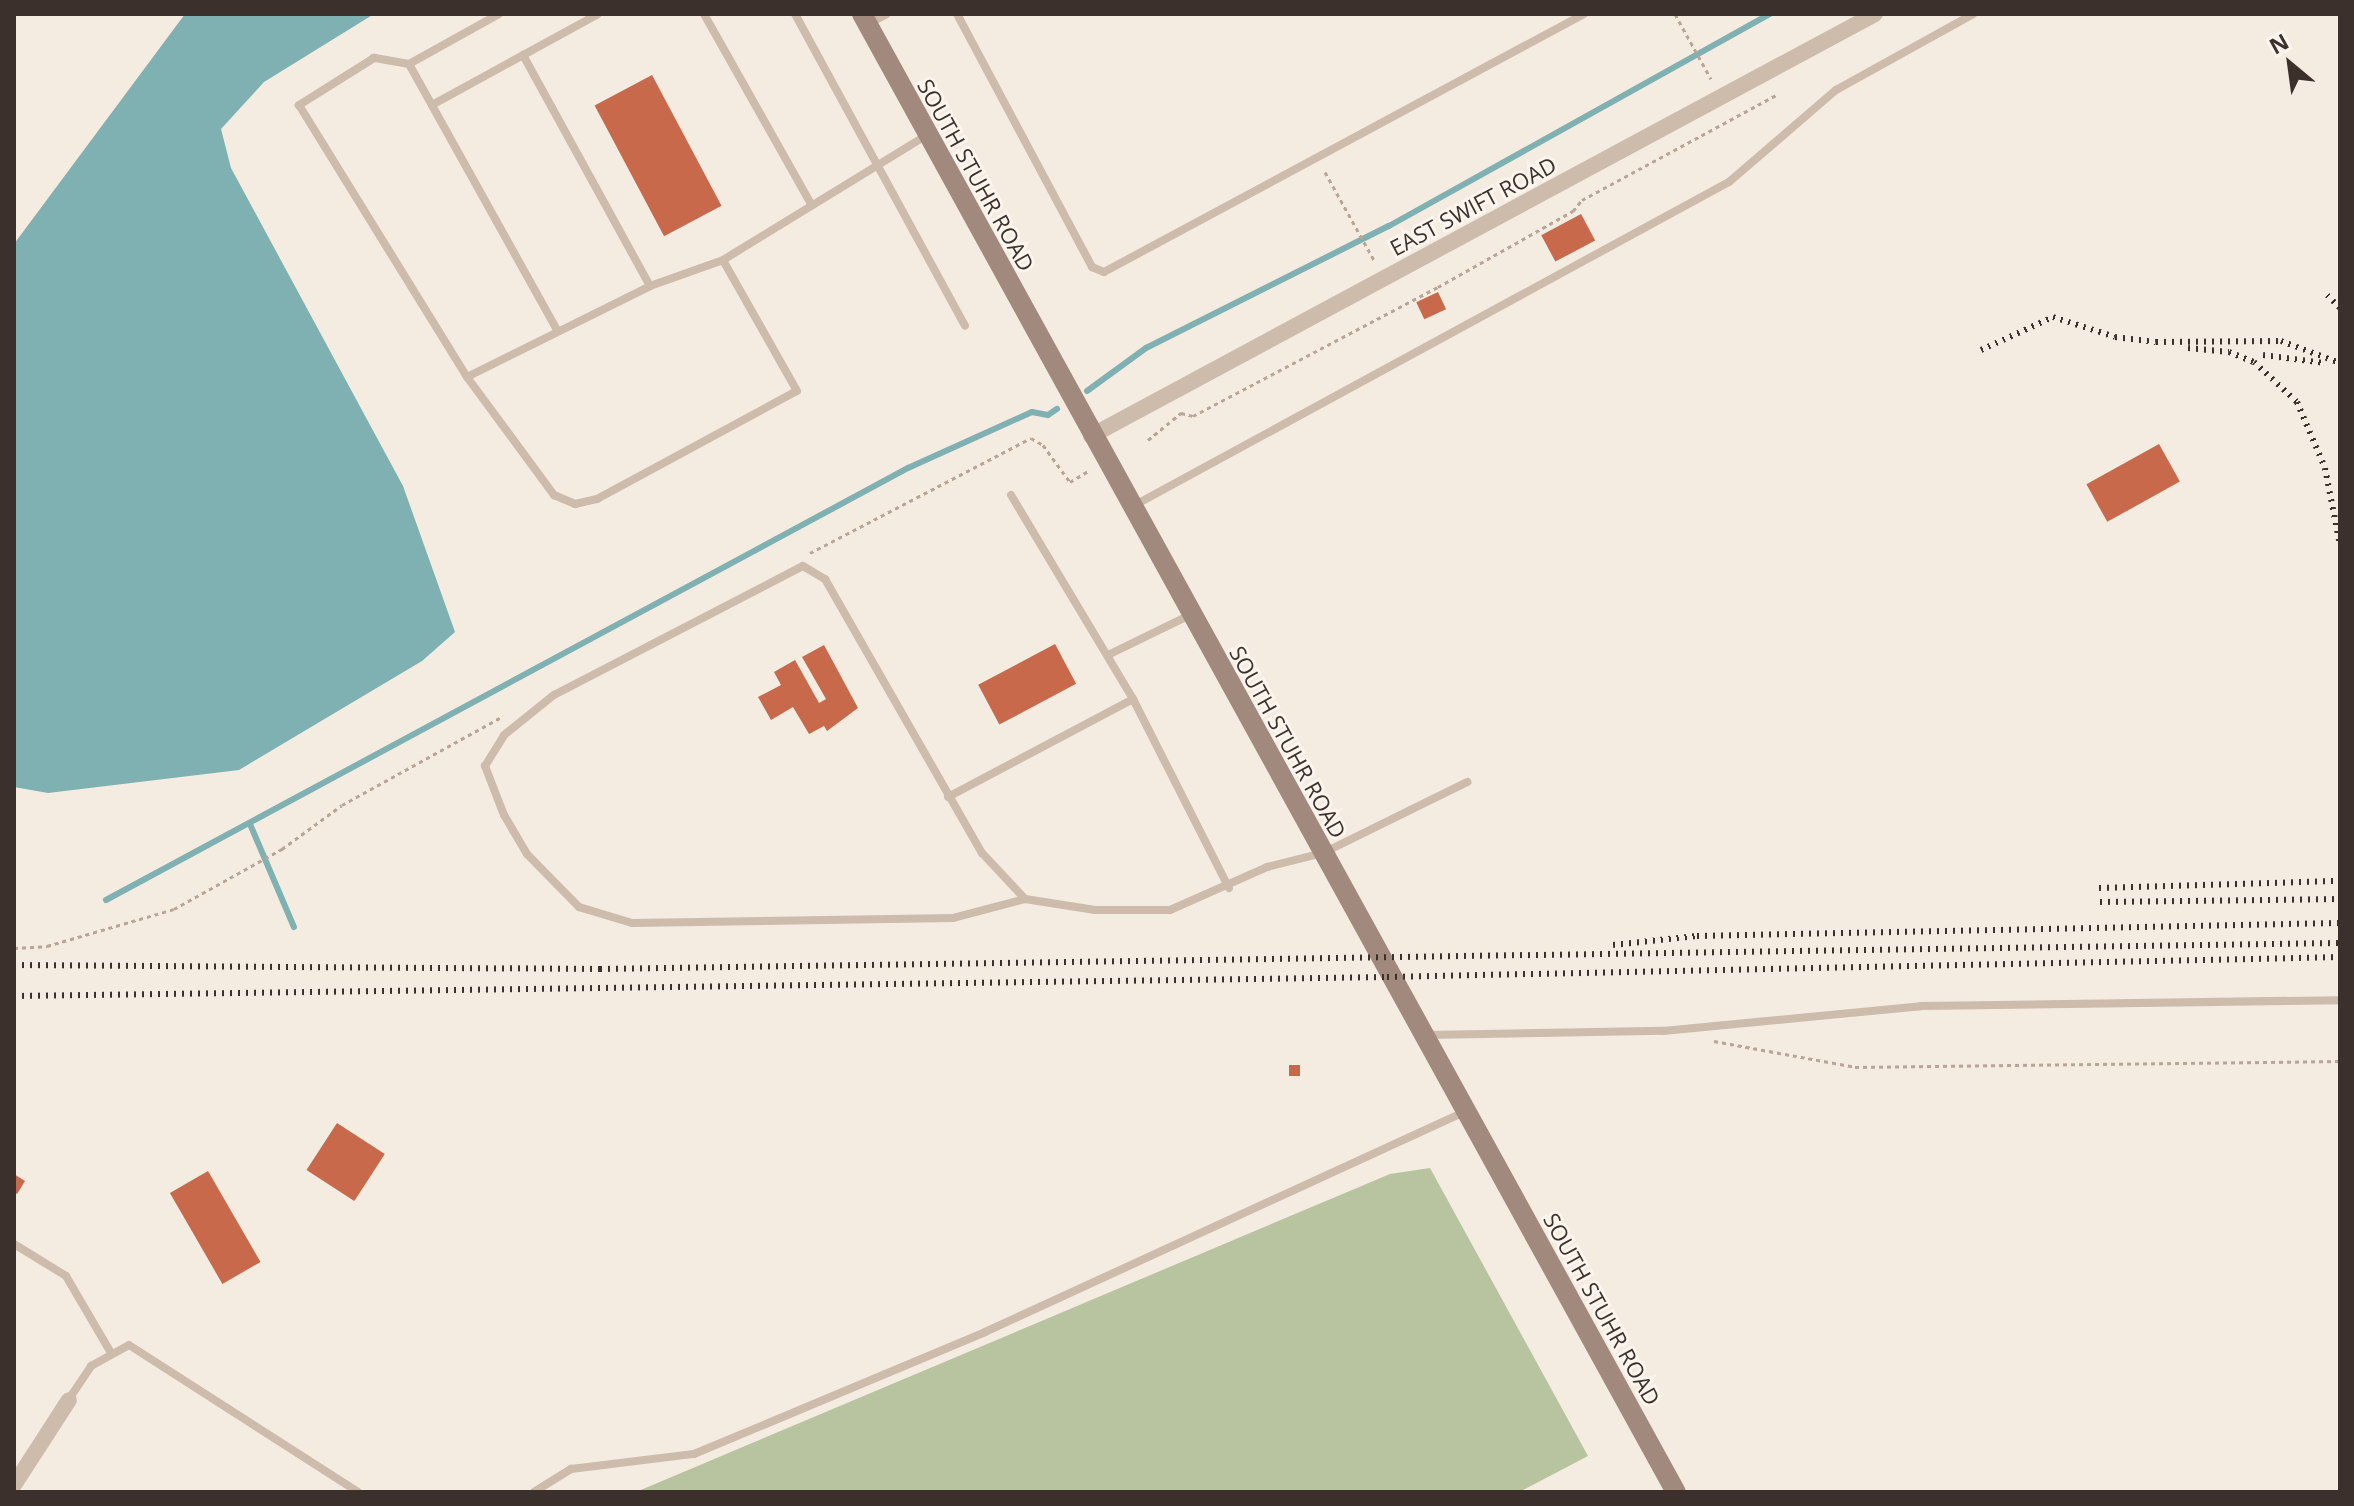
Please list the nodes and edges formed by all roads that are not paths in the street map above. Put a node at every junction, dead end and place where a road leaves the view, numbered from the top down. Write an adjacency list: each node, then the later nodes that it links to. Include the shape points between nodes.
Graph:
1 (499, 14): 12 (lane)
2 (598, 14): 11 (lane)
3 (704, 14): 16 (lane)
4 (795, 14): 15 (lane)
5 (887, 14): 10 (lane)
6 (957, 14): 7 (lane, via 1092,267 1104,272)
7 (1584, 14)
8 (1875, 14): 22 (street, EAST SWIFT ROAD)
9 (1973, 14): 24 (lane, via 1836,90 1729,182)
10 (865, 19): 14 (main road, SOUTH STUHR ROAD)
11 (523, 55): 13 (lane); 18 (lane)
12 (409, 64): 13 (lane); 21 (lane, via 374,58 299,105)
13 (432, 105): 20 (lane)
14 (927, 135): 15 (lane); 22 (main road, SOUTH STUHR ROAD)
15 (878, 166): 16 (lane); 19 (lane)
16 (810, 202): 17 (lane)
17 (723, 260): 18 (lane); 21 (lane, via 797,391 597,499 575,504 554,495)
18 (650, 286): 20 (lane)
19 (965, 326)
20 (557, 330): 21 (lane)
21 (467, 377)
22 (1091, 436): 24 (main road, SOUTH STUHR ROAD)
23 (1011, 495): 26 (lane)
24 (1130, 508): 25 (main road, SOUTH STUHR ROAD)
25 (1190, 615): 26 (lane); 30 (main road, SOUTH STUHR ROAD)
26 (1108, 655): 27 (lane)
27 (1133, 699): 29 (lane); 31 (lane)
28 (1467, 782): 30 (lane)
29 (948, 797): 32 (lane, via 982,853); 32 (lane, via 825,579 803,566 554,695 504,735 485,766 527,854 579,907 632,923 953,918)
30 (1323, 853): 31 (lane, via 1267,867); 34 (main road, SOUTH STUHR ROAD, via 1387,977)
31 (1229, 888): 32 (lane, via 1170,910 1095,910)
32 (1025, 899)
33 (2340, 1000): 34 (lane, via 1921,1006 1663,1031)
34 (1425, 1035): 35 (main road, SOUTH STUHR ROAD)
35 (1466, 1111): 41 (lane, via 985,1332 694,1454 571,1469); 42 (main road, SOUTH STUHR ROAD)
36 (14, 1244): 37 (lane, via 66,1276)
37 (111, 1353): 38 (lane, via 91,1366); 40 (lane, via 129,1345)
38 (69, 1400): 39 (street)
39 (14, 1485)
40 (358, 1492)
41 (534, 1492)
42 (1676, 1492)

